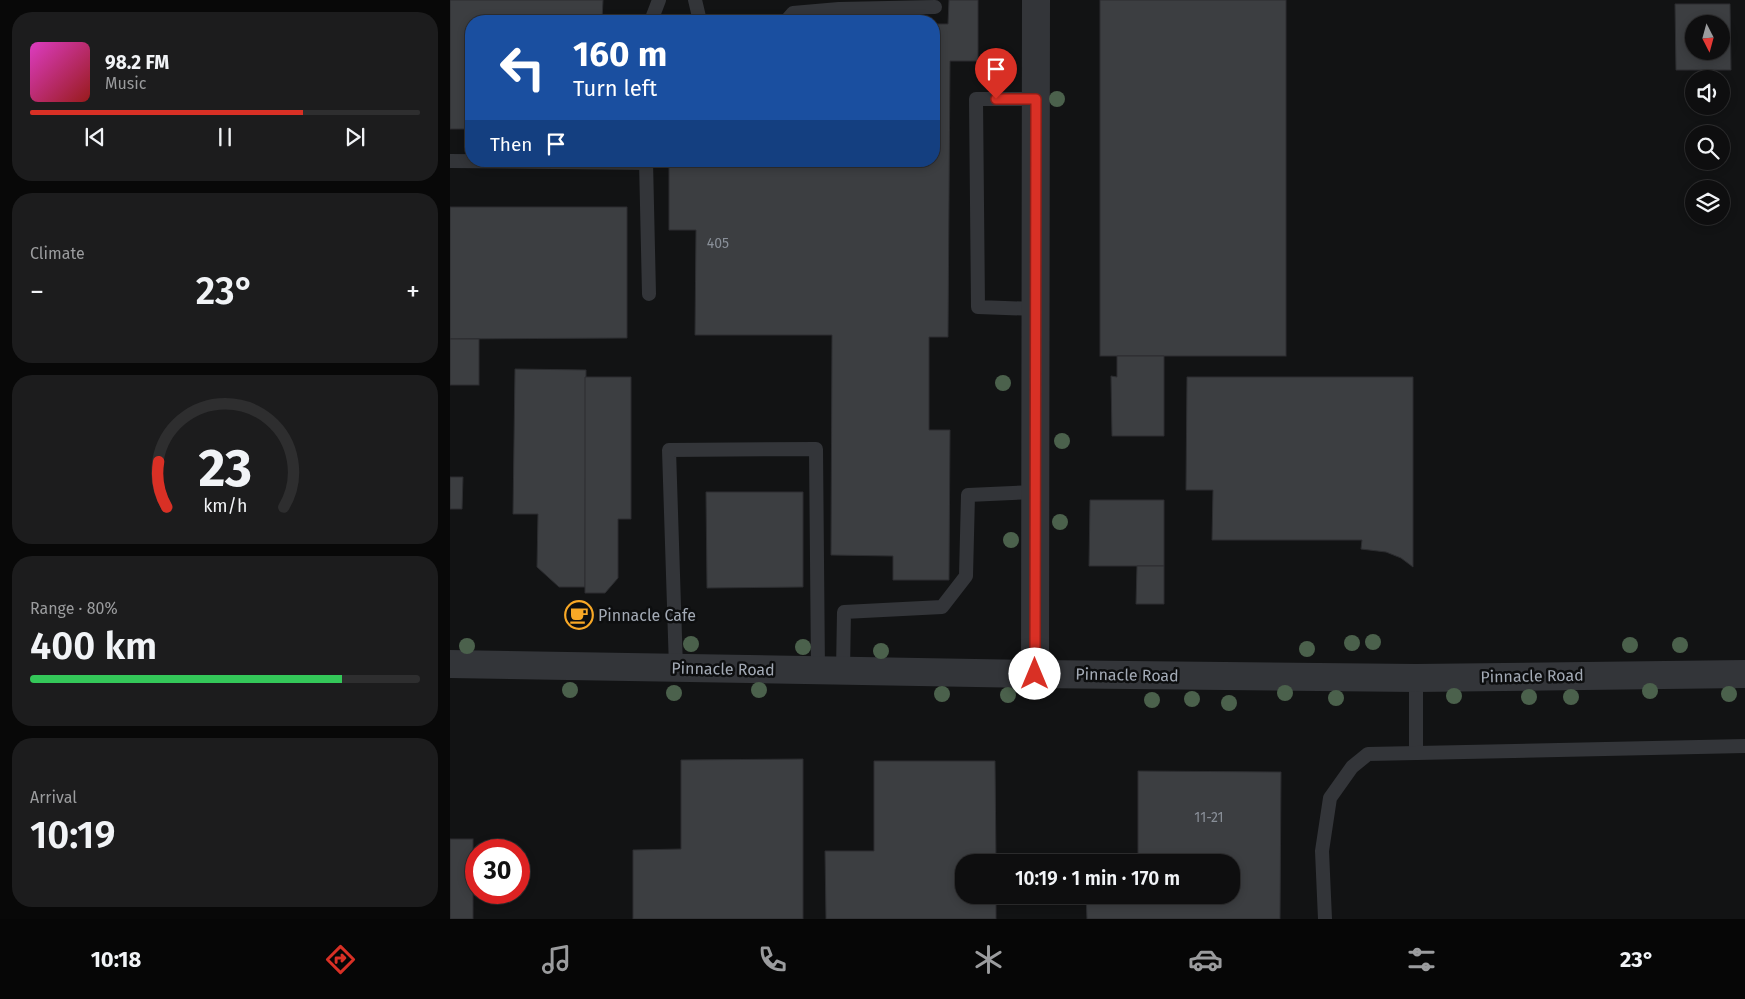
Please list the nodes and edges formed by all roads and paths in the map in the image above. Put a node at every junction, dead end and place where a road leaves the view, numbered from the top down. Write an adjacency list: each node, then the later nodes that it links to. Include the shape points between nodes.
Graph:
1 (660, 0): 6 (lane)
2 (695, 0): 7 (lane)
3 (1036, 0): 9 (street)
4 (840, 5): 5 (lane); 8 (lane)
5 (935, 7)
6 (654, 15)
7 (699, 15)
8 (791, 15)
9 (1036, 99): 14 (street); 14 (lane, via 976,100 978,307)
10 (450, 161): 11 (lane)
11 (465, 161)
12 (646, 167): 13 (lane)
13 (648, 294)
14 (1036, 309): 15 (street)
15 (1035, 492): 18 (lane, via 968,495 966,576 942,606 844,612); 19 (street)
16 (450, 664): 17 (street, Pinnacle Road)
17 (676, 668): 18 (street, Pinnacle Road); 18 (lane, via 669,450 816,449)
18 (831, 670): 19 (street, Pinnacle Road)
19 (1035, 674): 21 (street, Pinnacle Road)
20 (1745, 674): 21 (street, Pinnacle Road)
21 (1416, 678): 23 (lane)
22 (1745, 746): 23 (lane)
23 (1416, 753): 24 (lane, via 1368,754 1352,767 1330,798 1322,851)
24 (1325, 919)

